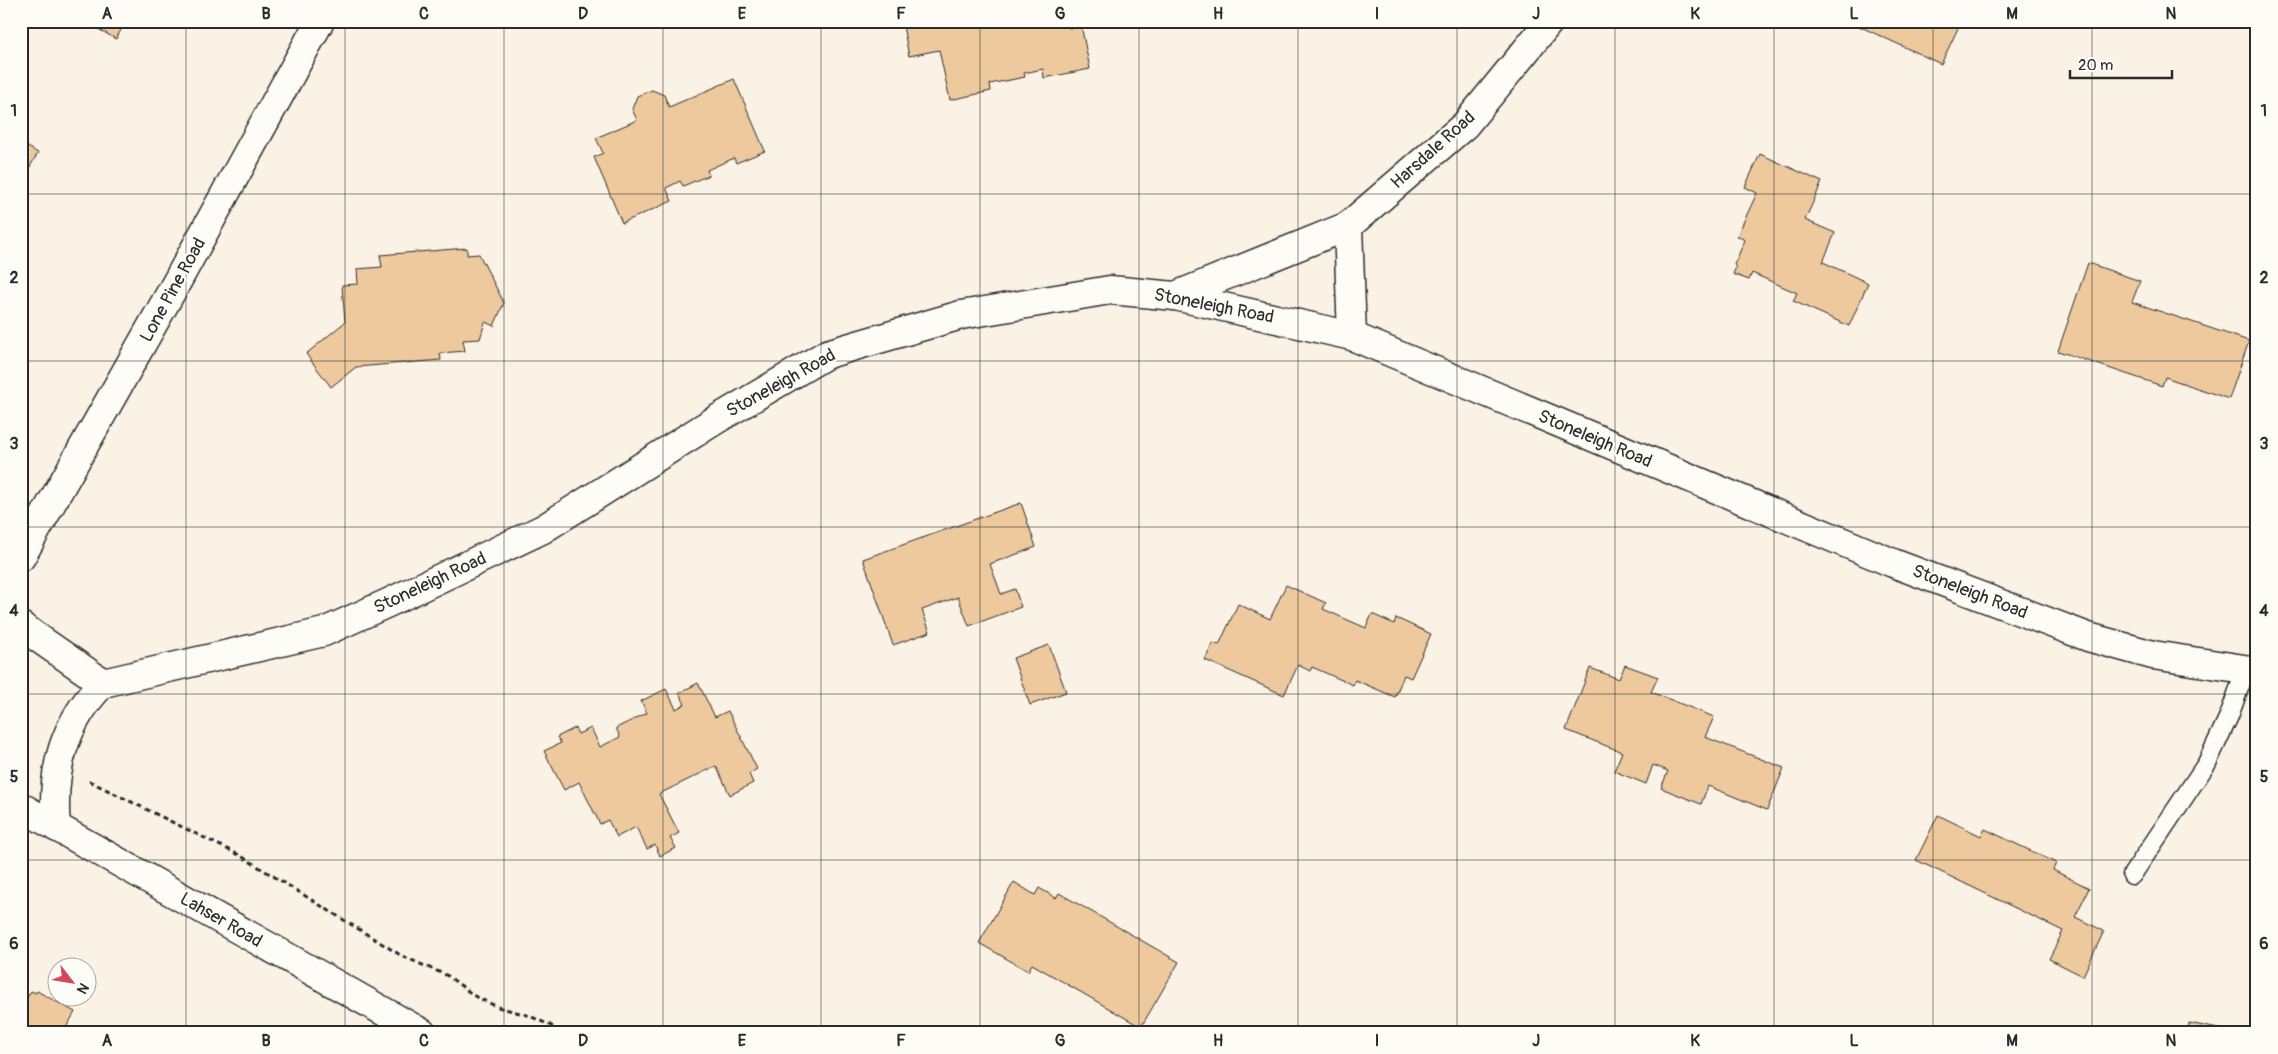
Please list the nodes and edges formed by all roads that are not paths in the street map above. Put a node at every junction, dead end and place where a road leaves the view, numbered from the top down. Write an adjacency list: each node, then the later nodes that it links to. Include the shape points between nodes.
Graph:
1 (320, 21): 6 (street, Lone Pine Road)
2 (1550, 21): 3 (street, Harsdale Road, via 1465,125)
3 (1348, 226): 4 (street, Harsdale Road); 5 (street)
4 (1175, 296): 5 (street, Stoneleigh Road); 9 (street, Stoneleigh Road, via 1110,290 961,315 827,354 543,529 373,610 324,632)
5 (1352, 336): 8 (street, Stoneleigh Road, via 1893,563 2079,633 2152,654)
6 (21, 557)
7 (21, 626): 9 (street)
8 (2251, 670): 12 (lane, via 2207,763)
9 (103, 683): 11 (street, via 75,716 57,766)
10 (21, 807): 11 (street, Lahser Road)
11 (56, 827): 13 (street, Lahser Road)
12 (2132, 875)
13 (422, 1033)

